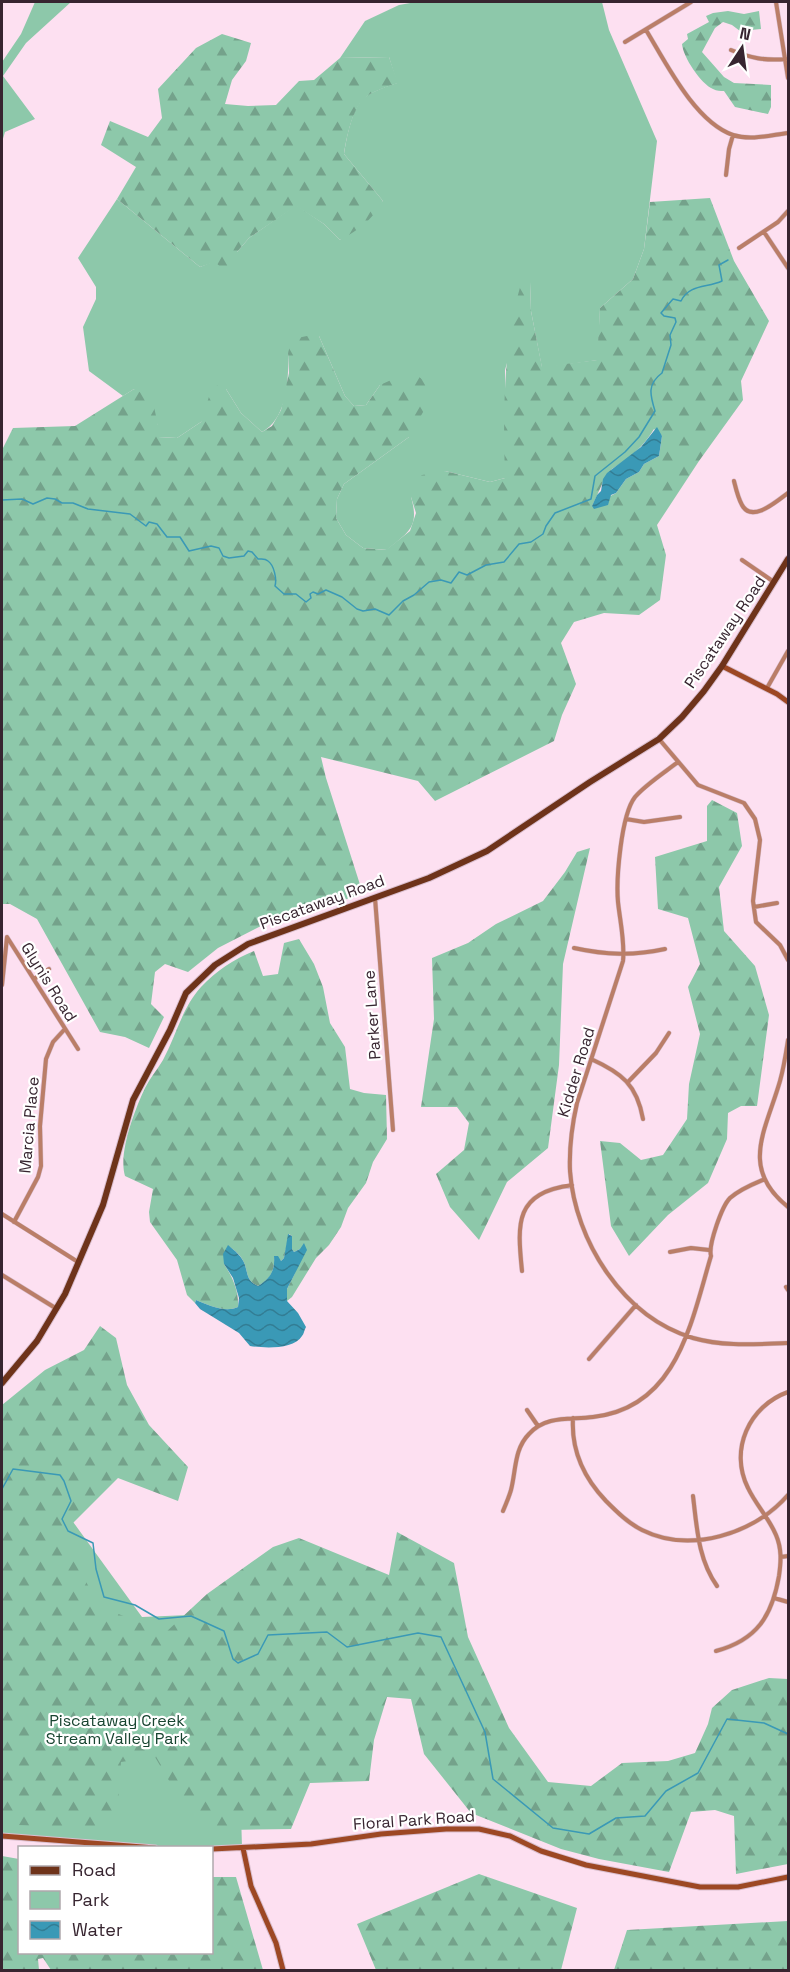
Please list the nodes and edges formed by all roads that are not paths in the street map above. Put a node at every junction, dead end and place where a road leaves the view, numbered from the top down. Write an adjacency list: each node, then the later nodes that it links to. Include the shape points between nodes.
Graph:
1 (691, 2): 3 (street)
2 (776, 2): 6 (street)
3 (646, 30): 4 (street); 9 (street, via 701,111)
4 (625, 42)
5 (731, 50): 6 (street, via 760,60)
6 (786, 59): 7 (street)
7 (789, 78)
8 (789, 133): 9 (street, via 751,138)
9 (734, 135): 10 (street)
10 (726, 175)
11 (789, 212): 12 (street)
12 (764, 232): 13 (street); 14 (street)
13 (739, 248)
14 (789, 268)
15 (734, 482): 16 (street, via 742,506 749,511 764,509)
16 (789, 493)
17 (742, 560): 19 (street)
18 (789, 560): 19 (main road, Piscataway Road)
19 (774, 583): 21 (main road, Piscataway Road)
20 (789, 651): 22 (street)
21 (722, 666): 22 (street); 24 (main road, Piscataway Road)
22 (767, 688): 23 (street)
23 (789, 702)
24 (659, 739): 25 (street); 28 (main road, Piscataway Road, via 487,851)
25 (678, 762): 27 (street, Kidder Road, via 635,798); 30 (street, via 698,785 744,803 755,819 760,840)
26 (680, 817): 27 (street, via 644,822)
27 (626, 819): 33 (street, Kidder Road, via 618,892)
28 (375, 897): 45 (street, Parker Lane); 53 (main road, Piscataway Road, via 242,947 189,988 133,1100 108,1190)
29 (777, 903): 30 (street)
30 (754, 907): 34 (street, via 756,922 780,945)
31 (574, 948): 33 (street)
32 (665, 949): 33 (street)
33 (624, 955): 42 (street, Kidder Road)
34 (789, 960)
35 (49, 969): 36 (street)
36 (34, 979): 37 (street, Glynis Road, via 7,937); 38 (street, Glynis Road)
37 (2, 985)
38 (64, 1030): 41 (street, Glynis Road); 50 (street, Marcia Place, via 52,1042 46,1059 41,1166)
39 (669, 1033): 43 (street)
40 (789, 1040): 46 (street, via 759,1152)
41 (78, 1049)
42 (591, 1059): 43 (street); 47 (street, Kidder Road, via 572,1122)
43 (628, 1082): 44 (street)
44 (643, 1119)
45 (393, 1130)
46 (765, 1179): 48 (street, via 775,1196); 51 (street, via 729,1198)
47 (572, 1185): 54 (street, via 546,1191 526,1209 519,1230); 56 (street, Kidder Road, via 581,1222 596,1255)
48 (789, 1207)
49 (2, 1214): 50 (street)
50 (14, 1222): 53 (street)
51 (709, 1250): 52 (street); 58 (street, via 711,1256)
52 (670, 1252)
53 (78, 1262): 57 (main road, Piscataway Road)
54 (522, 1271)
55 (2, 1275): 57 (street)
56 (636, 1305): 58 (street, Kidder Road); 60 (street)
57 (57, 1308): 61 (main road, Piscataway Road, via 37,1341)
58 (686, 1335): 59 (street, Kidder Road, via 728,1345); 64 (street, via 670,1371 641,1400 616,1412)
59 (789, 1343)
60 (589, 1359)
61 (2, 1383)
62 (789, 1392): 69 (street, via 762,1407 742,1442 743,1475)
63 (527, 1410): 65 (street)
64 (573, 1418): 65 (street); 70 (street, via 575,1448 582,1468 613,1508 630,1523 652,1534)
65 (538, 1425): 68 (street, via 519,1450)
66 (789, 1495): 69 (street)
67 (693, 1496): 70 (street)
68 (503, 1511)
69 (766, 1516): 70 (street, via 734,1531); 72 (street, via 777,1536)
70 (699, 1540): 73 (street, via 706,1570)
71 (789, 1556): 72 (street)
72 (781, 1557): 74 (street)
73 (717, 1586)
74 (774, 1598): 75 (street); 76 (street, via 766,1617 751,1635)
75 (789, 1602)
76 (716, 1651)
77 (2, 1836): 78 (street)
78 (130, 1846)
79 (243, 1848): 80 (street, Floral Park Road); 81 (street, Floral Park Road, via 479,1829 510,1836 586,1865 700,1887 738,1887); 82 (street, via 251,1886 276,1943)
80 (213, 1849)
81 (789, 1877)
82 (283, 1971)

